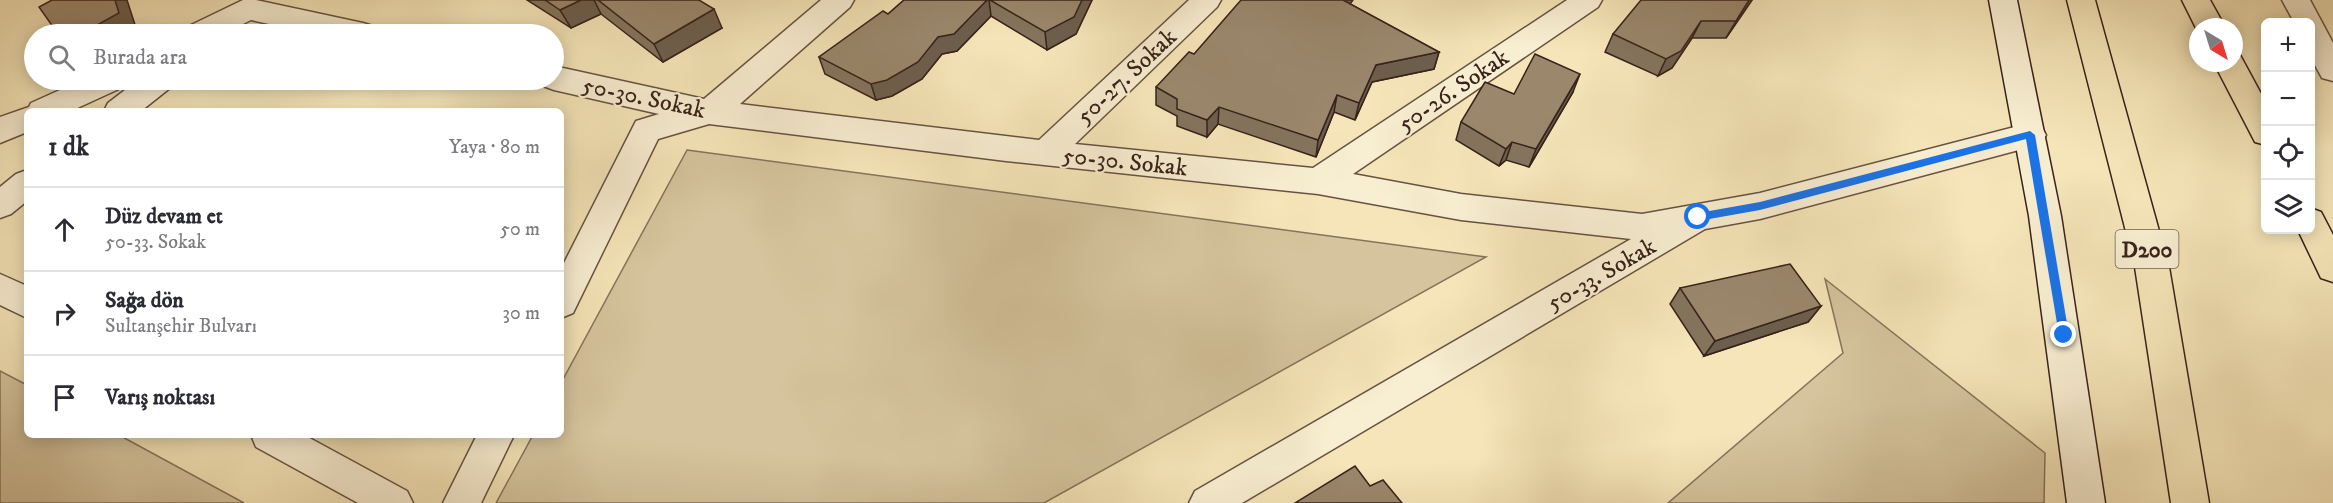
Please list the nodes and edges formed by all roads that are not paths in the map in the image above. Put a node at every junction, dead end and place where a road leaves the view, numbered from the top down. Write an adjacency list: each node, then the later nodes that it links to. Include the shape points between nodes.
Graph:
1 (840, 0): 22 (street)
2 (1207, 0): 27 (street, 50-27. Sokak)
3 (1588, 0): 28 (street, 50-26. Sokak)
4 (2003, 0): 26 (street)
5 (2081, 0): 43 (highway, D200, via 2152,267)
6 (2196, 0): 9 (highway)
7 (2296, 0): 10 (street)
8 (254, 5): 11 (street); 12 (street); 13 (street)
9 (2205, 18)
10 (2306, 18)
11 (218, 24)
12 (229, 24)
13 (325, 24)
14 (2315, 37): 15 (street)
15 (2333, 70)
16 (2234, 72): 24 (highway)
17 (564, 80): 22 (street, 50-30. Sokak)
18 (88, 90): 20 (street)
19 (146, 90): 21 (street)
20 (49, 108)
21 (123, 108)
22 (711, 111): 27 (street, 50-30. Sokak); 35 (street, via 647,130)
23 (24, 119): 25 (street)
24 (2261, 126)
25 (0, 131)
26 (2030, 135): 31 (street, 50-33. Sokak, via 1760,206); 42 (street, via 2064,335)
27 (1046, 153): 28 (street, 50-30. Sokak)
28 (1318, 181): 31 (street, 50-30. Sokak, via 1461,207 1642,227)
29 (24, 185): 30 (street)
30 (0, 205)
31 (1698, 217): 41 (street, 50-33. Sokak)
32 (2315, 231): 33 (highway)
33 (2333, 268)
34 (0, 288): 36 (street)
35 (564, 297)
36 (24, 301)
37 (275, 438): 39 (street)
38 (494, 438): 40 (street)
39 (394, 503)
40 (462, 503)
41 (1208, 503)
42 (2086, 503)
43 (2190, 503)

